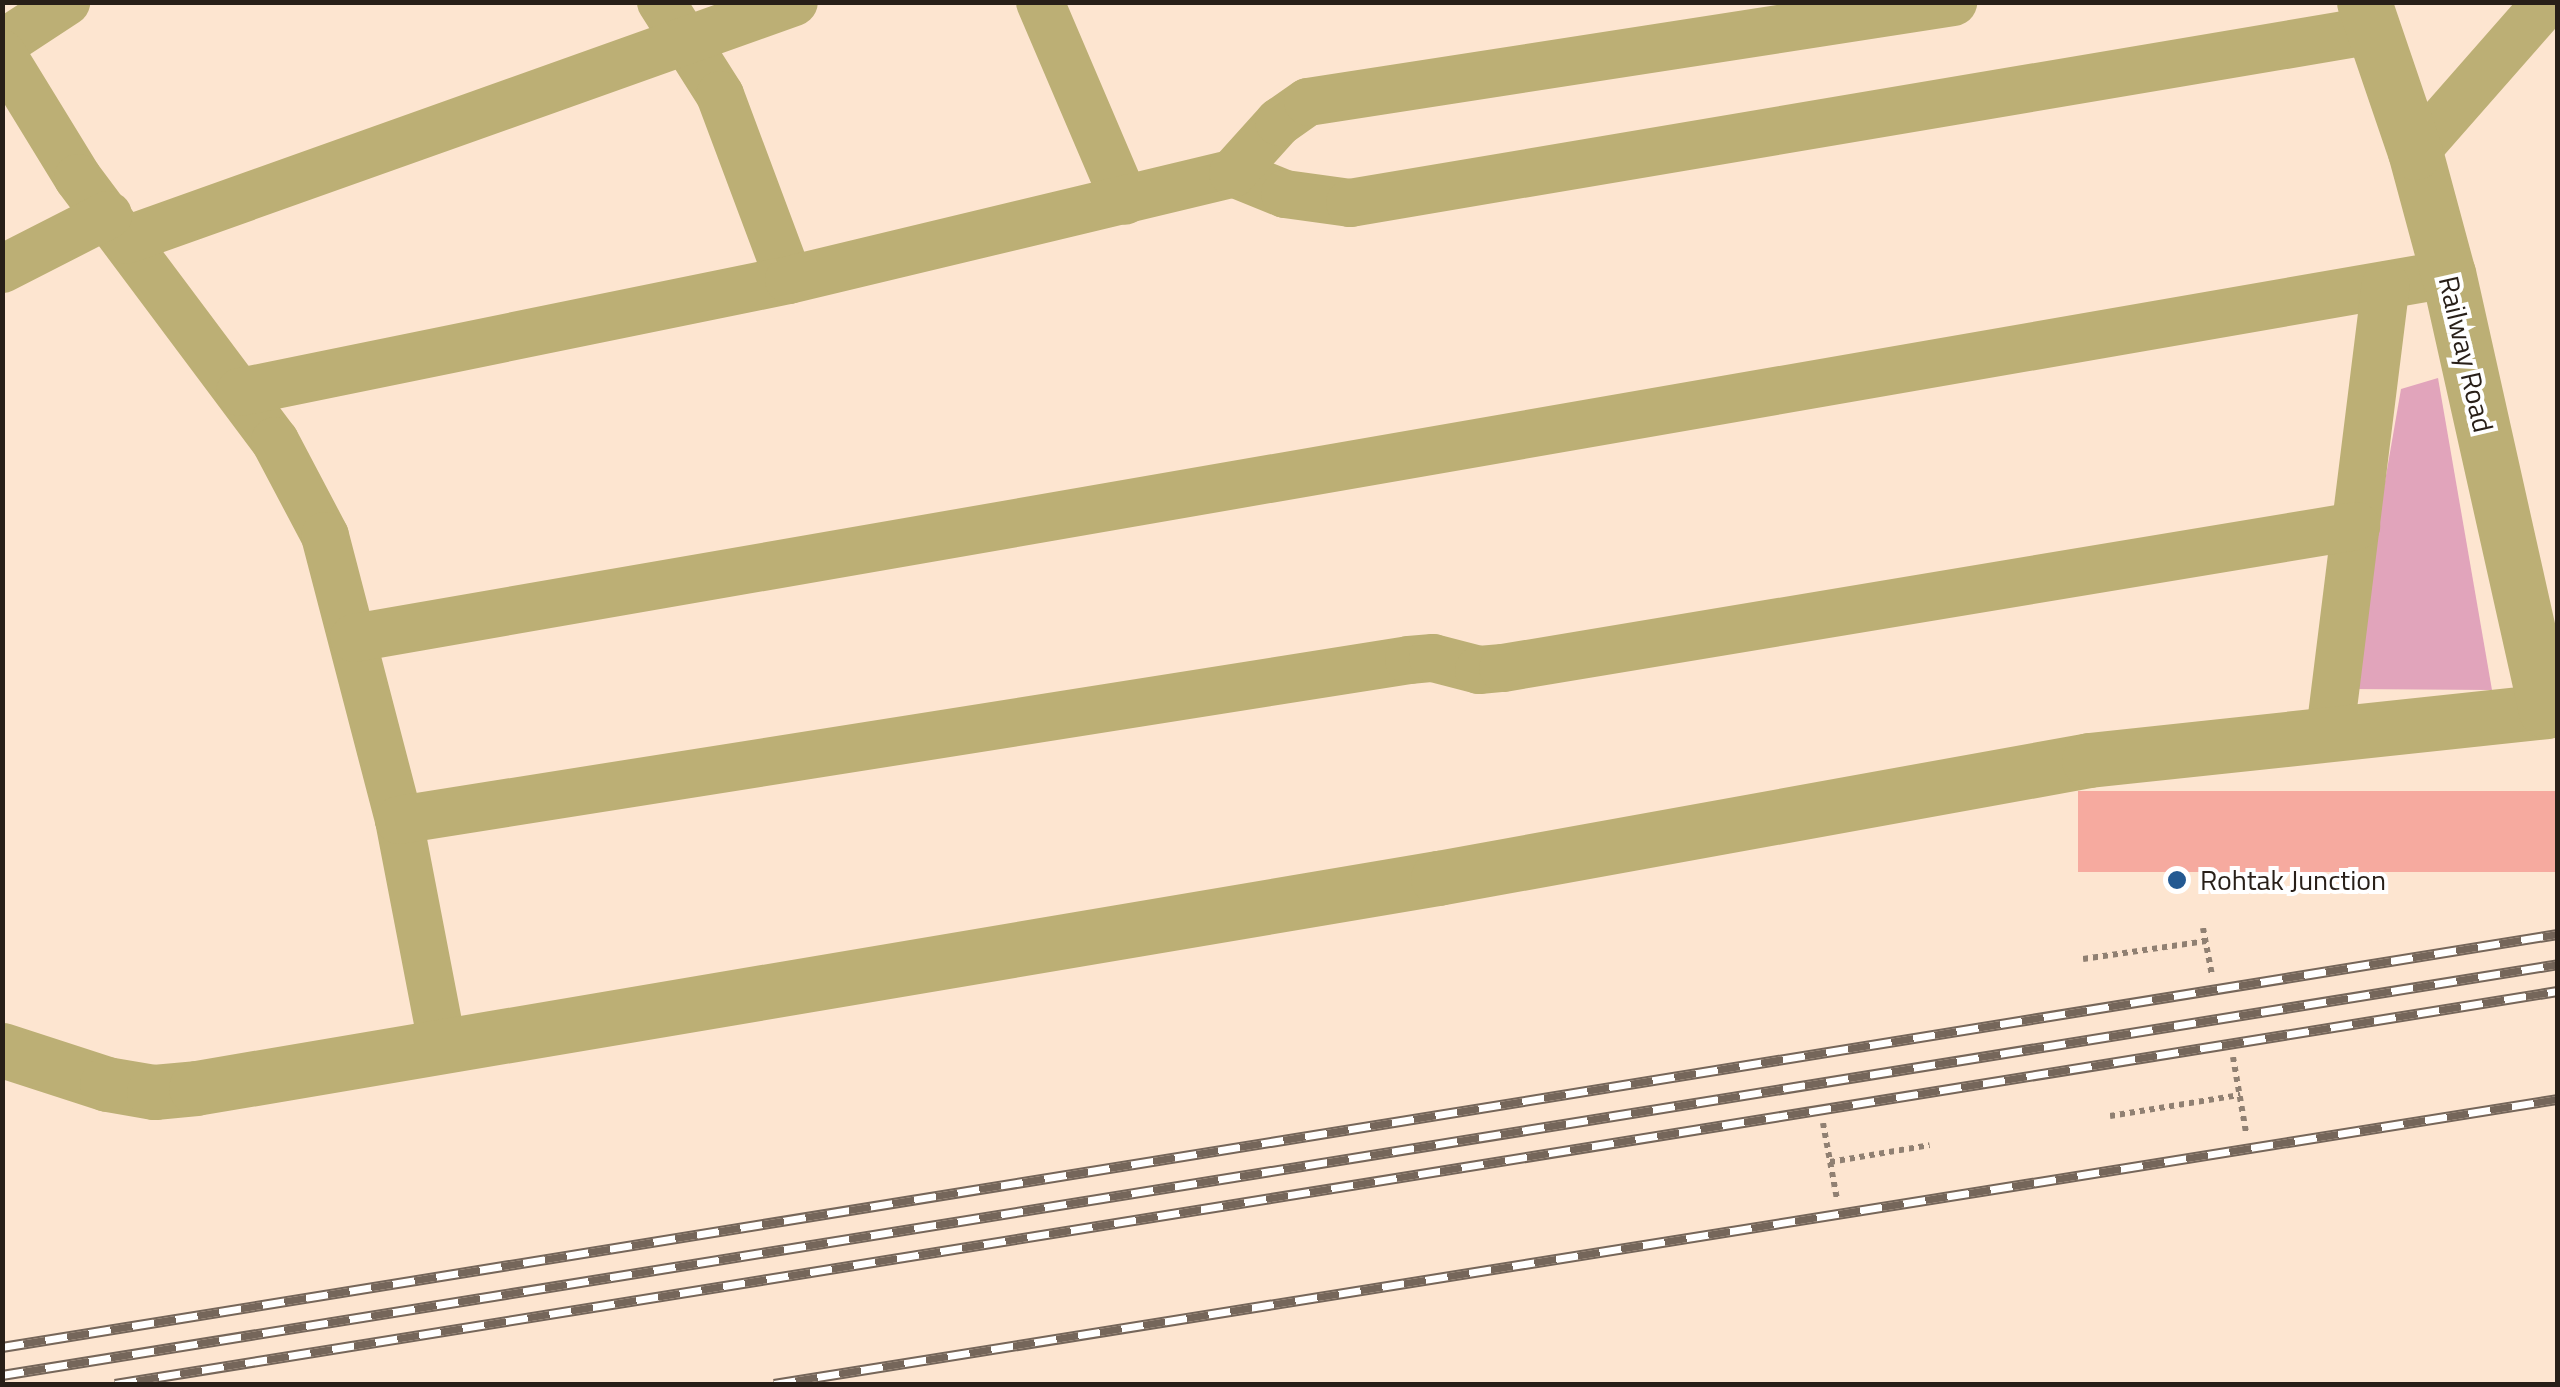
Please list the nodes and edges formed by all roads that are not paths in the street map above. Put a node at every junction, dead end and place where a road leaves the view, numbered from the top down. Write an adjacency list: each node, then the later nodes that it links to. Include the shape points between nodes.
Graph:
1 (66, 2): 8 (street)
2 (794, 2): 7 (street)
3 (1040, 2): 12 (street)
4 (1953, 2): 11 (street, via 1308,102)
5 (2547, 2): 10 (street)
6 (2369, 16): 10 (street, Railway Road); 11 (street, via 1350,203 1285,194)
7 (674, 21): 13 (street); 16 (street, via 720,96)
8 (2, 44)
9 (2, 54): 13 (street, via 67,162)
10 (2414, 152): 15 (street, Railway Road)
11 (1233, 172): 12 (street)
12 (1125, 202): 16 (street)
13 (117, 228): 14 (street); 18 (street)
14 (2, 269)
15 (2448, 274): 17 (street); 21 (street, Railway Road)
16 (789, 280): 18 (street)
17 (2386, 285): 19 (street); 20 (street)
18 (240, 392): 20 (street, via 275,440 325,536)
19 (2356, 526): 22 (street); 23 (street, via 1503,668 1409,660)
20 (354, 638): 23 (street)
21 (2552, 710): 22 (street)
22 (2330, 732): 24 (street, via 2073,762)
23 (399, 820): 24 (street)
24 (443, 1048): 25 (street, via 154,1092)
25 (2, 1050)

